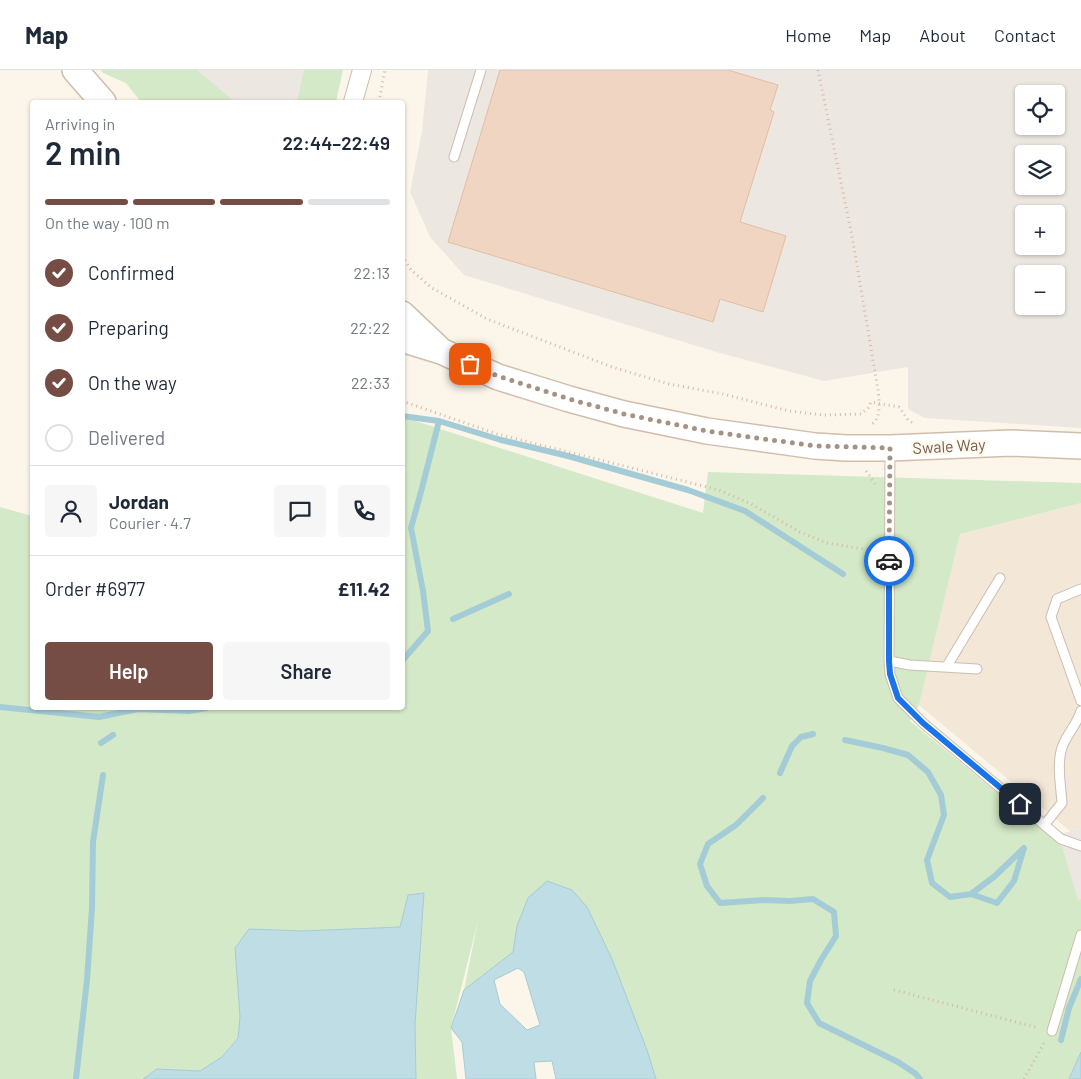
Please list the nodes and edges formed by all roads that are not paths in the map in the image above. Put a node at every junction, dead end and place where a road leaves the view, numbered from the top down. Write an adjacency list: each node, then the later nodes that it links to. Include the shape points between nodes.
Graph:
1 (75, 70): 4 (street)
2 (362, 70): 5 (street)
3 (481, 70): 6 (lane)
4 (101, 100)
5 (354, 100)
6 (454, 158)
7 (405, 317): 9 (street, Swale Way)
8 (405, 340): 9 (street, Swale Way)
9 (442, 351): 11 (street, Swale Way, via 498,376 624,414 707,431 815,446)
10 (1081, 446): 11 (street, Swale Way, via 1012,443)
11 (890, 448): 14 (lane)
12 (1000, 578): 15 (lane)
13 (1081, 590): 17 (lane, via 1057,599 1051,617)
14 (889, 661): 15 (lane); 19 (lane, via 898,698 923,723)
15 (947, 666): 16 (lane)
16 (977, 669)
17 (1081, 701)
18 (1081, 711): 19 (lane, via 1062,746 1062,803)
19 (1045, 824): 20 (lane, via 1061,839)
20 (1081, 846)
21 (1081, 935): 22 (lane)
22 (1052, 1031)

